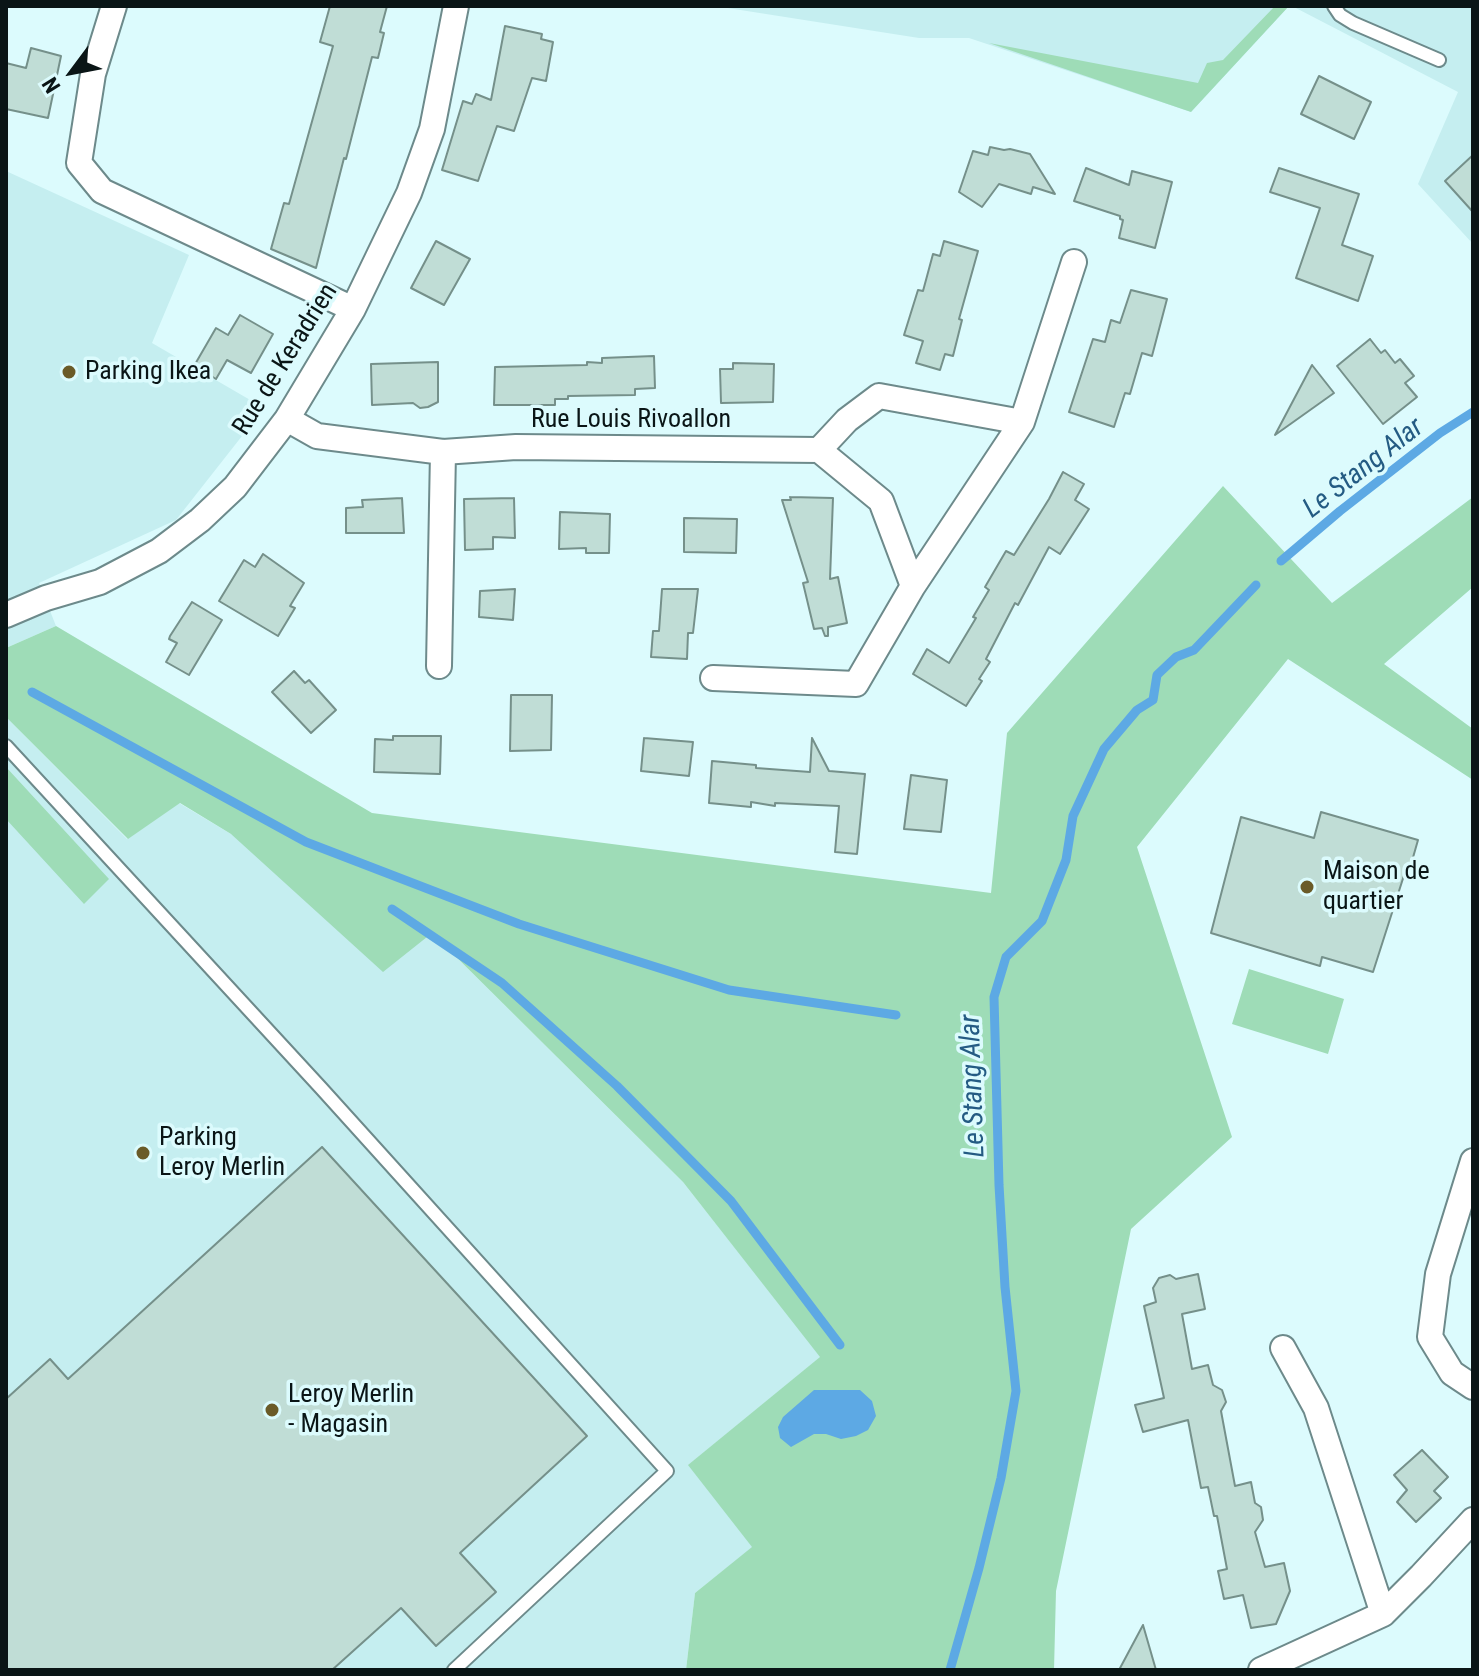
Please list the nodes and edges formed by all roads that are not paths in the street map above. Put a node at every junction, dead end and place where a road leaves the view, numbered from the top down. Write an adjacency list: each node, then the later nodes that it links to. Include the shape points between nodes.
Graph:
1 (114, 6): 6 (street, via 93,74 79,163 102,191)
2 (456, 6): 6 (street, Rue de Keradrien, via 432,129 409,193)
3 (1334, 6): 4 (lane, via 1353,23)
4 (1439, 60)
5 (1074, 262): 8 (street)
6 (353, 309): 7 (street, Rue de Keradrien)
7 (287, 419): 10 (street, Rue Louis Rivoallon, via 317,436); 12 (street, Rue de Keradrien, via 235,487 159,551 100,582)
8 (1022, 422): 9 (street, via 879,396); 11 (street)
9 (819, 450): 10 (street, Rue Louis Rivoallon, via 516,447); 11 (street, via 881,501)
10 (443, 452): 13 (street)
11 (913, 586): 14 (street, via 856,684)
12 (6, 615)
13 (439, 666)
14 (713, 678)
15 (6, 746): 21 (lane, via 667,1471)
16 (1473, 1161): 18 (street, via 1438,1274 1430,1337 1452,1373)
17 (1283, 1348): 20 (street, via 1316,1408)
18 (1473, 1387)
19 (1473, 1520): 20 (street)
20 (1383, 1614): 22 (street)
21 (454, 1670)
22 (1261, 1670)

